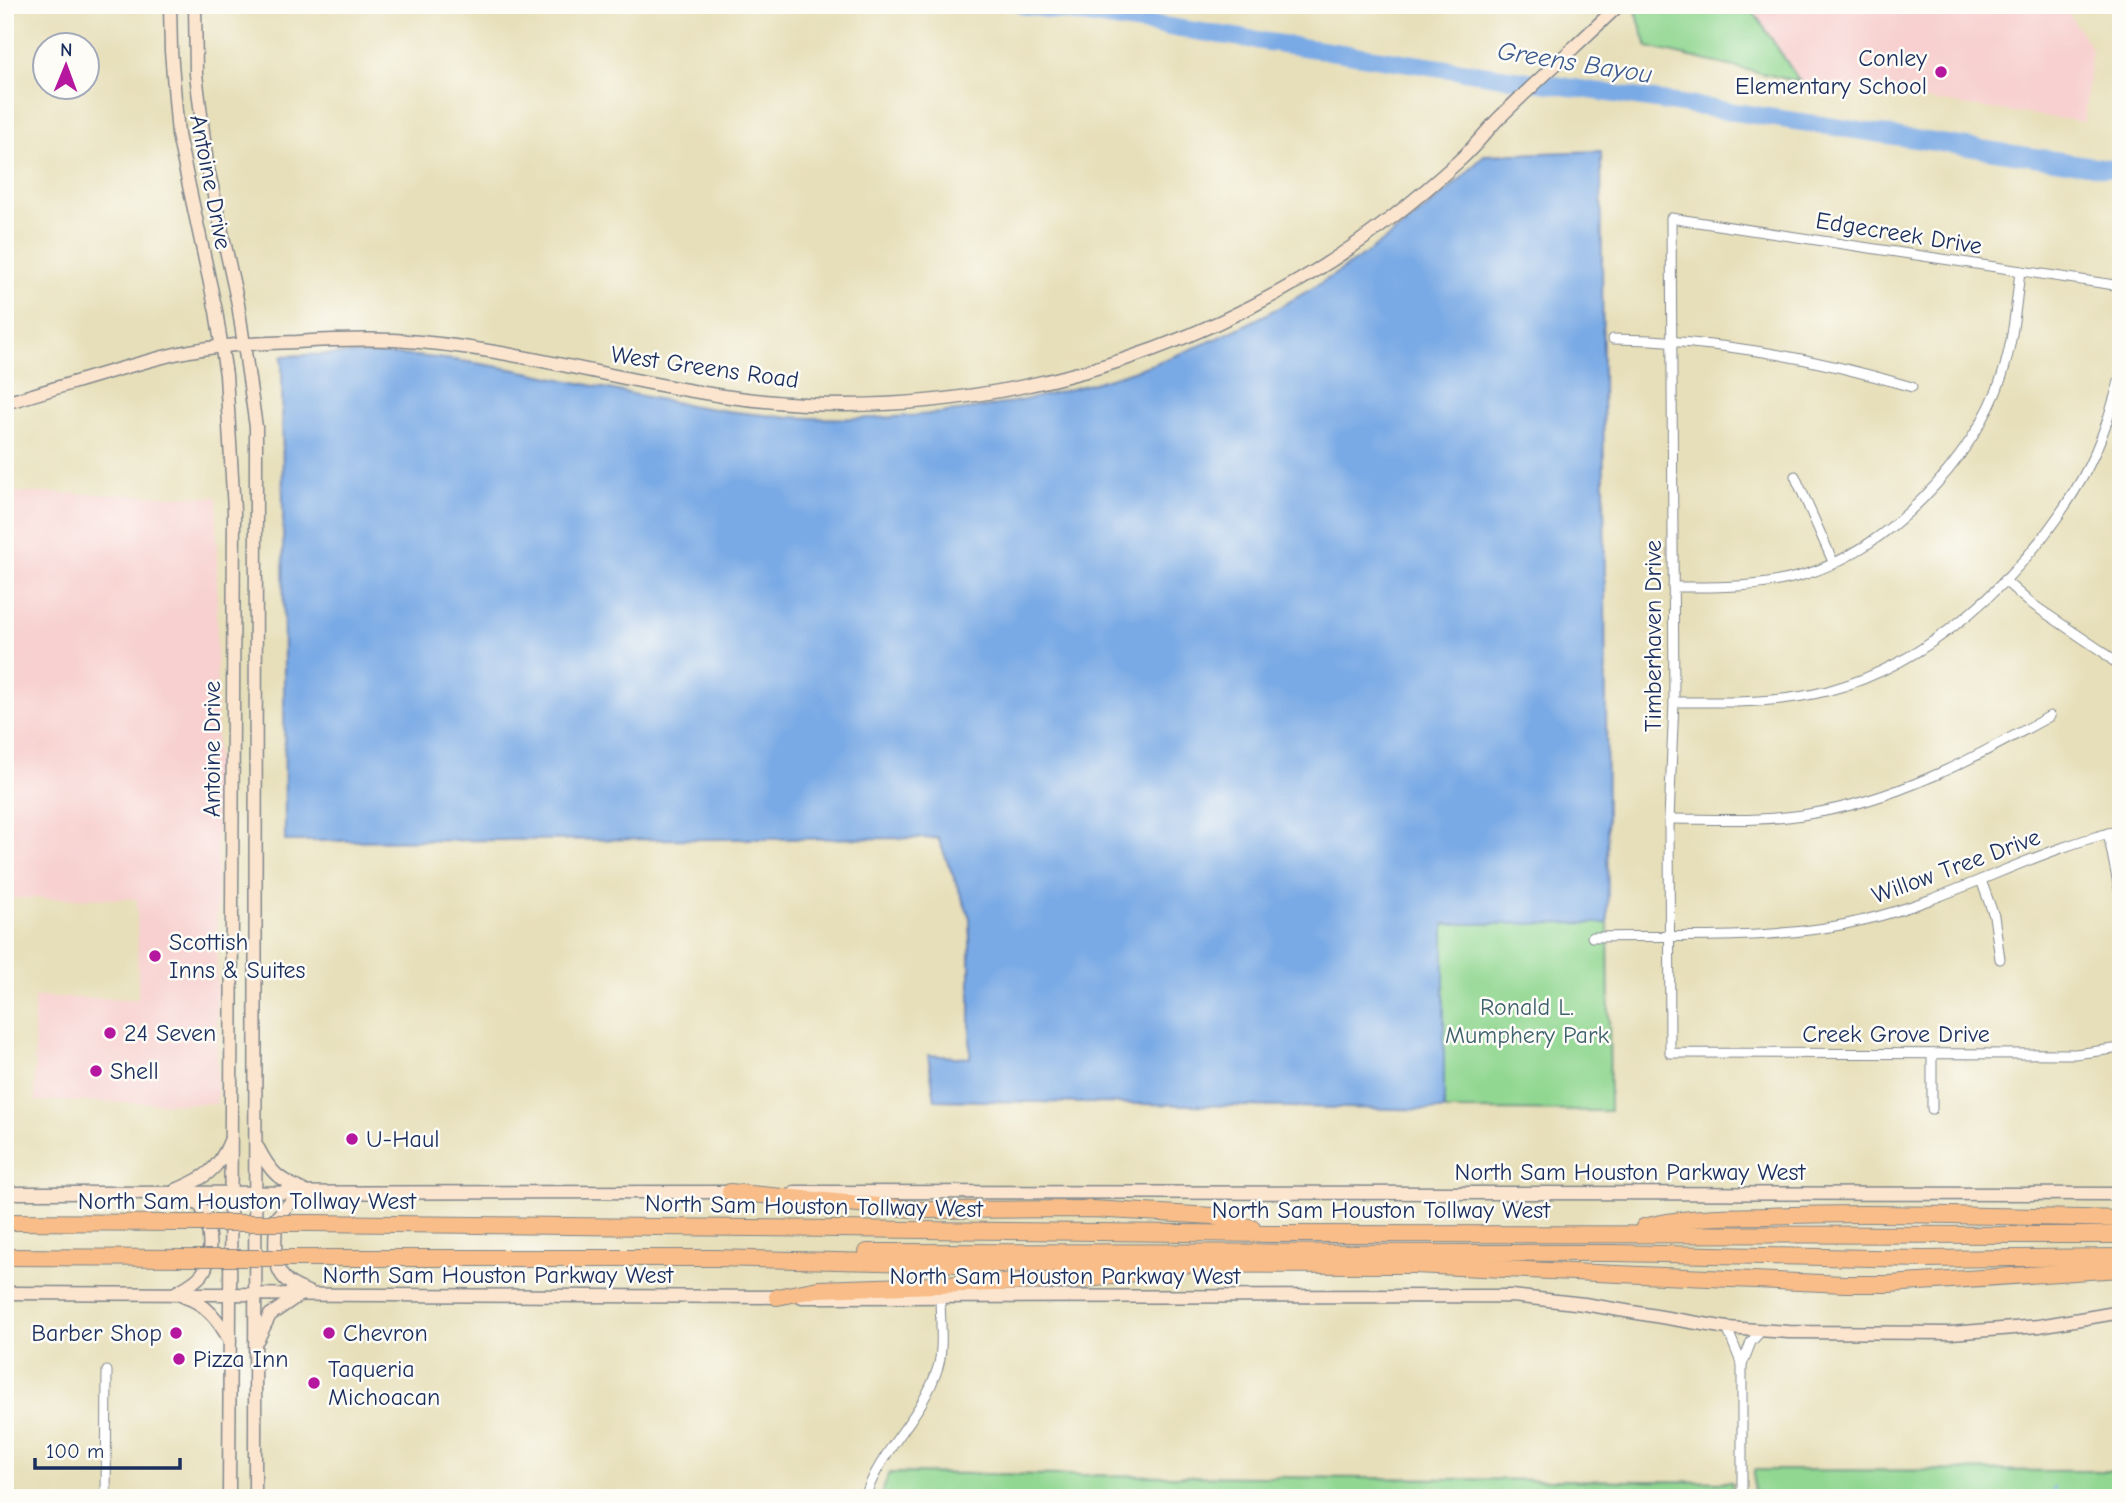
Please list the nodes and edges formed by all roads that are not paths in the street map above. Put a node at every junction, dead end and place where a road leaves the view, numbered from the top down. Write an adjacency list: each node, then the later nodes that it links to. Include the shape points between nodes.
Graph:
1 (170, 5): 5 (main road, Antoine Drive, via 177,124)
2 (195, 5): 4 (main road, Antoine Drive)
3 (1619, 5): 11 (main road, West Greens Road, via 1417,198 1342,253 1225,319 1144,353 1072,375 900,403 788,403 680,389 438,344 361,339)
4 (207, 164): 5 (main road); 11 (main road, Antoine Drive)
5 (185, 169): 12 (main road, Antoine Drive)
6 (1671, 218): 7 (street, Edgecreek Drive); 10 (street, Timberhaven Drive)
7 (2020, 271): 8 (street, Edgecreek Drive); 20 (street, via 2009,353 1982,423 1960,456 1913,506 1872,541)
8 (2121, 286)
9 (1613, 340): 10 (street)
10 (1672, 340): 14 (street, via 1816,360); 22 (street, Timberhaven Drive)
11 (245, 344): 12 (main road, West Greens Road); 19 (main road, Antoine Drive, via 256,428)
12 (222, 346): 16 (main road, West Greens Road, via 173,355); 18 (main road, Antoine Drive)
13 (2121, 374): 15 (street)
14 (1912, 387)
15 (2117, 402): 21 (street, via 2074,492 2043,538)
16 (5, 403)
17 (1795, 476): 20 (street)
18 (234, 511): 19 (main road); 25 (main road, Antoine Drive)
19 (256, 511): 24 (main road, Antoine Drive)
20 (1834, 564): 22 (street, via 1748,586)
21 (2004, 580): 23 (street); 26 (street, via 1923,649 1852,682 1779,700)
22 (1673, 587): 26 (street, Timberhaven Drive)
23 (2121, 668)
24 (256, 678): 25 (main road); 32 (main road, Antoine Drive)
25 (233, 679): 31 (main road, Antoine Drive)
26 (1674, 702): 28 (street, Timberhaven Drive)
27 (2050, 716): 28 (street, via 1951,768 1858,803 1780,818)
28 (1669, 819): 35 (street, Timberhaven Drive)
29 (2121, 830): 30 (street, Willow Tree Drive)
30 (2108, 833): 33 (street, Willow Tree Drive); 34 (street)
31 (233, 842): 32 (main road); 38 (main road, Antoine Drive)
32 (256, 843): 39 (main road, Antoine Drive)
33 (1981, 880): 35 (street, Willow Tree Drive, via 1917,906 1834,926); 37 (street, via 1994,916)
34 (2121, 900)
35 (1670, 935): 36 (street, Willow Tree Drive); 41 (street, Timberhaven Drive)
36 (1592, 937)
37 (2000, 959)
38 (232, 1009): 39 (main road); 44 (main road, Antoine Drive)
39 (256, 1009): 45 (main road, Antoine Drive)
40 (2121, 1048): 42 (street, Creek Grove Drive, via 2075,1054)
41 (1670, 1053): 42 (street, Creek Grove Drive)
42 (1932, 1054): 43 (street)
43 (1932, 1109)
44 (232, 1136): 48 (main road, via 212,1171); 49 (main road, Antoine Drive)
45 (256, 1143): 50 (main road, Antoine Drive); 51 (main road, via 269,1170)
46 (730, 1192): 51 (main road, North Sam Houston Parkway West); 52 (main road, North Sam Houston Parkway West); 56 (highway, via 922,1210 1093,1209 1213,1216)
47 (5, 1193): 48 (main road, North Sam Houston Parkway West)
48 (169, 1193): 49 (main road, North Sam Houston Parkway West); 64 (main road, via 200,1205 209,1228 204,1272)
49 (231, 1193): 50 (main road, North Sam Houston Parkway West); 65 (main road, Antoine Drive)
50 (256, 1193): 51 (main road, North Sam Houston Parkway West); 66 (main road, Antoine Drive)
51 (307, 1193): 67 (main road, via 276,1219 276,1264 282,1277)
52 (2121, 1194)
53 (2121, 1219): 55 (highway, North Sam Houston Tollway West, via 1798,1214 1710,1218)
54 (5, 1222): 56 (highway, North Sam Houston Tollway West, bridge)
55 (1622, 1233): 56 (highway, North Sam Houston Tollway West); 57 (highway, North Sam Houston Tollway West)
56 (1270, 1234)
57 (2121, 1235)
58 (5, 1257): 60 (highway, North Sam Houston Tollway West, bridge)
59 (2121, 1257): 60 (highway, North Sam Houston Tollway West, via 957,1251)
60 (715, 1258): 61 (highway, North Sam Houston Tollway West)
61 (1199, 1264): 62 (highway, North Sam Houston Tollway West, via 1412,1265 1845,1284); 68 (highway, via 1082,1280 818,1289)
62 (2121, 1269)
63 (5, 1293): 64 (main road, North Sam Houston Parkway West)
64 (174, 1294): 65 (main road, North Sam Houston Parkway West); 73 (main road, via 208,1309)
65 (231, 1294): 66 (main road, North Sam Houston Parkway West); 73 (main road, Antoine Drive)
66 (255, 1294): 67 (main road, North Sam Houston Parkway West); 74 (main road, Antoine Drive)
67 (307, 1294): 68 (main road, North Sam Houston Parkway West); 74 (main road, via 270,1315)
68 (777, 1297): 69 (main road, North Sam Houston Parkway West)
69 (940, 1297): 71 (main road, North Sam Houston Parkway West, via 1512,1296); 80 (street, via 939,1364 928,1393 882,1460)
70 (2121, 1312): 72 (main road, North Sam Houston Parkway West, via 2039,1326 1951,1333)
71 (1727, 1328): 72 (main road, North Sam Houston Parkway West); 75 (street)
72 (1762, 1330): 75 (street, via 1751,1342)
73 (230, 1342): 78 (main road, Antoine Drive)
74 (255, 1346): 79 (main road, Antoine Drive)
75 (1742, 1365): 81 (street)
76 (107, 1371): 77 (street)
77 (106, 1498)
78 (229, 1498)
79 (255, 1498)
80 (865, 1498)
81 (1742, 1498)

